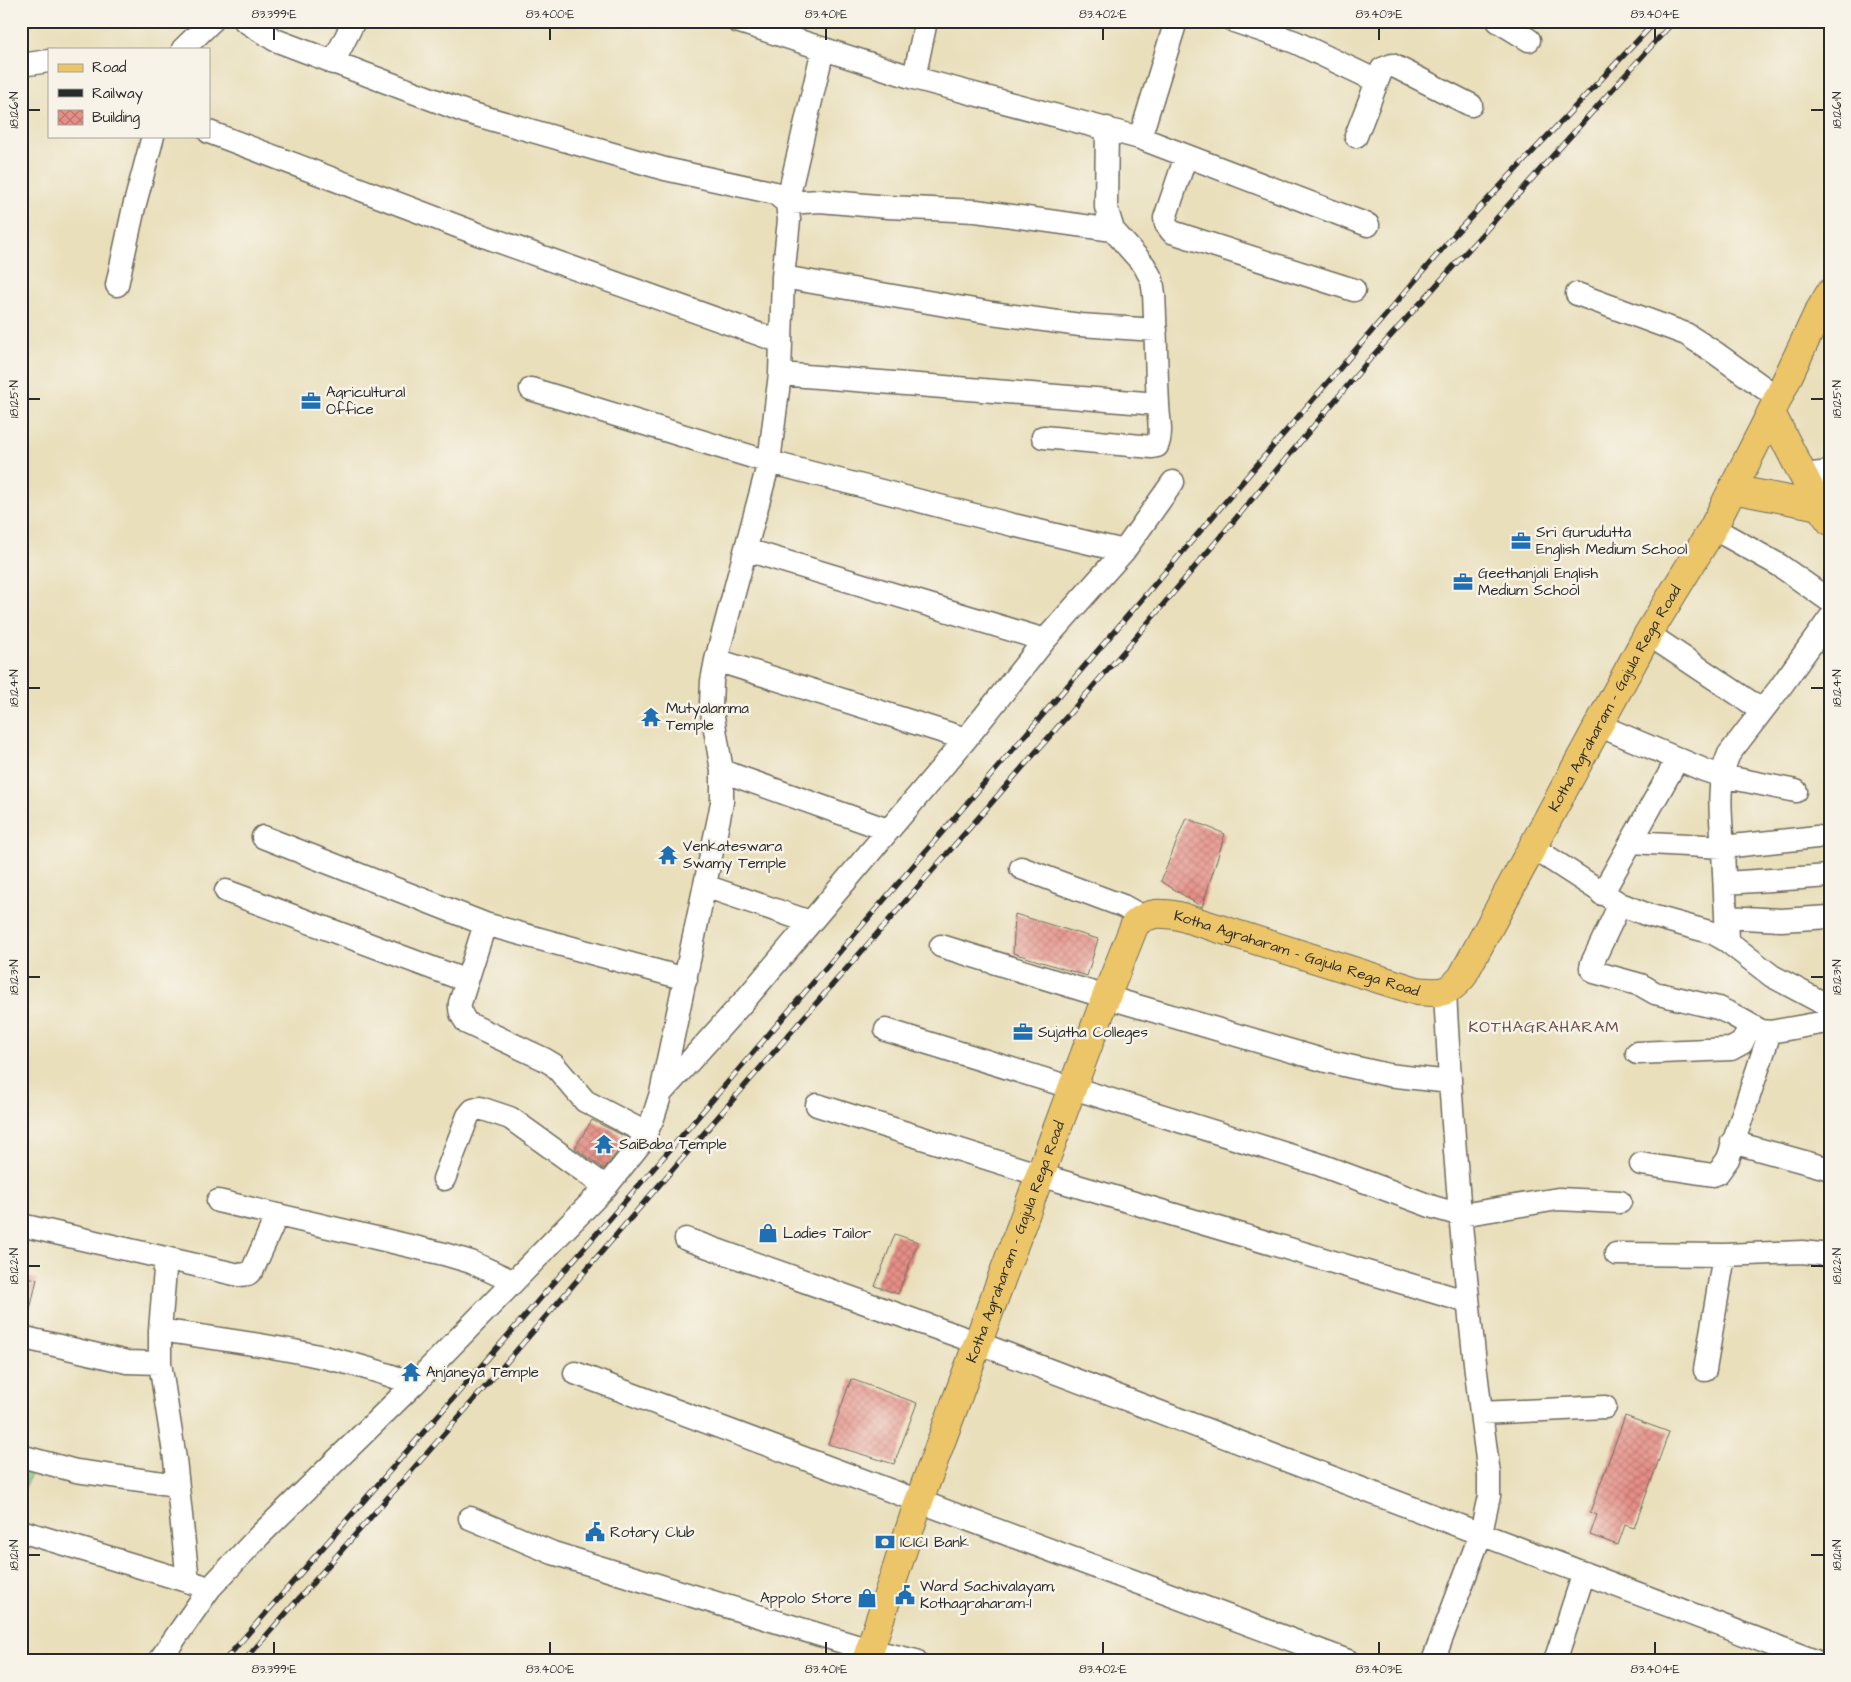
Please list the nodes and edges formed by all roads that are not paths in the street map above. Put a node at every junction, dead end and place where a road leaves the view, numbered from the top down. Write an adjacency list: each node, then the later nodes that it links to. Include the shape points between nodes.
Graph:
1 (212, 21): 10 (street)
2 (245, 21): 13 (street, via 275,40)
3 (354, 21): 13 (street)
4 (737, 21): 11 (street)
5 (926, 21): 15 (street)
6 (1176, 21): 22 (street)
7 (1234, 21): 16 (street, via 1295,42)
8 (1498, 21): 9 (street)
9 (1529, 40)
10 (183, 48)
11 (823, 49): 15 (street); 24 (street)
12 (48, 61): 14 (street)
13 (333, 64): 24 (street, via 466,112 665,169 775,193)
14 (21, 65)
15 (914, 78): 18 (street)
16 (1377, 81): 17 (street, via 1382,69 1392,65); 20 (street)
17 (1471, 105)
18 (1107, 128): 22 (street); 26 (street, via 1106,207)
19 (210, 132): 33 (street, via 478,234)
20 (1356, 136)
21 (152, 138): 28 (street)
22 (1140, 138): 23 (street)
23 (1186, 156): 25 (street); 29 (street, via 1165,218 1172,232)
24 (787, 203): 26 (street, via 820,201 976,211); 27 (street, via 789,220)
25 (1368, 225)
26 (1113, 230): 32 (street, via 1144,265 1152,280)
27 (783, 277): 32 (street, via 992,313 1080,325); 33 (street)
28 (117, 285)
29 (1354, 290)
30 (1830, 293): 37 (main road, Kotha Agraharam - Gajula Rega Road)
31 (1577, 294): 37 (street, via 1686,334 1714,352)
32 (1156, 330): 36 (street)
33 (781, 342): 34 (street)
34 (780, 374): 36 (street); 39 (street)
35 (531, 389): 39 (street)
36 (1158, 404): 38 (street, via 1160,434 1157,446)
37 (1775, 405): 40 (main road); 42 (main road, Kotha Agraharam - Gajula Rega Road)
38 (1043, 437)
39 (769, 462): 45 (street); 46 (street)
40 (1817, 473): 43 (main road)
41 (1173, 482): 46 (street)
42 (1732, 489): 43 (main road); 44 (main road, Kotha Agraharam - Gajula Rega Road)
43 (1824, 514)
44 (1713, 528): 47 (street, via 1779,564); 49 (main road, Kotha Agraharam - Gajula Rega Road)
45 (747, 550): 50 (street); 51 (street)
46 (1124, 551): 50 (street)
47 (1830, 601)
48 (1830, 618): 52 (street)
49 (1648, 634): 52 (street); 53 (main road, Kotha Agraharam - Gajula Rega Road)
50 (1045, 640): 54 (street)
51 (716, 660): 54 (street); 56 (street, via 711,705)
52 (1762, 710): 57 (street, via 1729,754)
53 (1598, 725): 55 (street); 63 (main road, Kotha Agraharam - Gajula Rega Road)
54 (966, 739): 59 (street)
55 (1677, 760): 57 (street); 62 (street)
56 (722, 771): 59 (street); 68 (street, via 722,802)
57 (1722, 776): 58 (street); 64 (street)
58 (1796, 791)
59 (888, 830): 74 (street)
60 (263, 837): 75 (street)
61 (1817, 837): 64 (street)
62 (1631, 842): 64 (street); 70 (street)
63 (1532, 847): 70 (street); 80 (main road, Kotha Agraharam - Gajula Rega Road, via 1462,978 1454,988)
64 (1723, 848): 67 (street)
65 (1021, 868): 71 (street, via 1123,906)
66 (1830, 876): 67 (street)
67 (1724, 883): 72 (street)
68 (705, 886): 74 (street); 78 (street)
69 (226, 891): 79 (street)
70 (1611, 899): 76 (street, via 1648,915); 84 (street, via 1592,963 1594,972 1640,985 1655,993 1718,1008)
71 (1143, 917): 80 (main road, Kotha Agraharam - Gajula Rega Road, via 1152,914 1179,916 1417,991); 81 (main road, Kotha Agraharam - Gajula Rega Road, via 1135,924)
72 (1726, 917): 73 (street, via 1781,920); 76 (street)
73 (1830, 917)
74 (810, 922): 89 (street)
75 (485, 924): 78 (street); 79 (street)
76 (1727, 940): 82 (street, via 1772,976)
77 (941, 946): 81 (street)
78 (686, 979): 89 (street)
79 (467, 981): 91 (street, via 460,1010 467,1023 554,1065 585,1101)
80 (1445, 991): 87 (street)
81 (1106, 997): 87 (street, via 1326,1061 1388,1075); 88 (main road, Kotha Agraharam - Gajula Rega Road)
82 (1830, 1004)
83 (1830, 1019): 84 (street, via 1822,1023)
84 (1760, 1028): 86 (street, via 1731,1049); 92 (street)
85 (886, 1030): 88 (street)
86 (1637, 1053)
87 (1450, 1082): 101 (street)
88 (1072, 1088): 95 (main road, Kotha Agraharam - Gajula Rega Road); 101 (street, via 1318,1164)
89 (661, 1093): 91 (street)
90 (817, 1105): 95 (street)
91 (646, 1133): 97 (street)
92 (1732, 1142): 93 (street, via 1725,1164 1713,1175); 94 (street)
93 (1641, 1164)
94 (1830, 1169)
95 (1040, 1175): 109 (street); 112 (main road, Kotha Agraharam - Gajula Rega Road)
96 (444, 1179): 97 (street, via 468,1116 480,1108 510,1118)
97 (606, 1187): 108 (street)
98 (218, 1201): 100 (street)
99 (1620, 1202): 101 (street, via 1558,1199)
100 (277, 1215): 107 (street, via 248,1274 239,1275); 108 (street, via 472,1262)
101 (1462, 1215): 109 (street)
102 (21, 1225): 107 (street)
103 (686, 1239): 112 (street)
104 (1616, 1254): 105 (street)
105 (1724, 1255): 106 (street, via 1802,1252); 114 (street)
106 (1830, 1255)
107 (166, 1258): 110 (street)
108 (512, 1281): 116 (street)
109 (1468, 1302): 118 (street)
110 (160, 1330): 113 (street); 116 (street, via 298,1351 390,1374)
111 (21, 1337): 113 (street, via 120,1360)
112 (978, 1343): 121 (main road, Kotha Agraharam - Gajula Rega Road); 124 (street)
113 (160, 1363): 120 (street)
114 (1705, 1370)
115 (575, 1372): 121 (street)
116 (414, 1384): 127 (street)
117 (1605, 1407): 118 (street)
118 (1481, 1413): 124 (street, via 1489,1496)
119 (21, 1456): 120 (street, via 76,1471)
120 (178, 1485): 126 (street)
121 (919, 1501): 128 (main road, Kotha Agraharam - Gajula Rega Road); 131 (street)
122 (470, 1518): 128 (street, via 553,1552)
123 (21, 1531): 126 (street)
124 (1481, 1534): 125 (street); 132 (street)
125 (1584, 1573): 133 (street); 134 (street)
126 (188, 1582): 127 (street)
127 (210, 1588): 129 (street)
128 (868, 1656): 130 (street)
129 (159, 1661)
130 (916, 1661)
131 (1348, 1661)
132 (1434, 1661)
133 (1555, 1661)
134 (1815, 1661)

